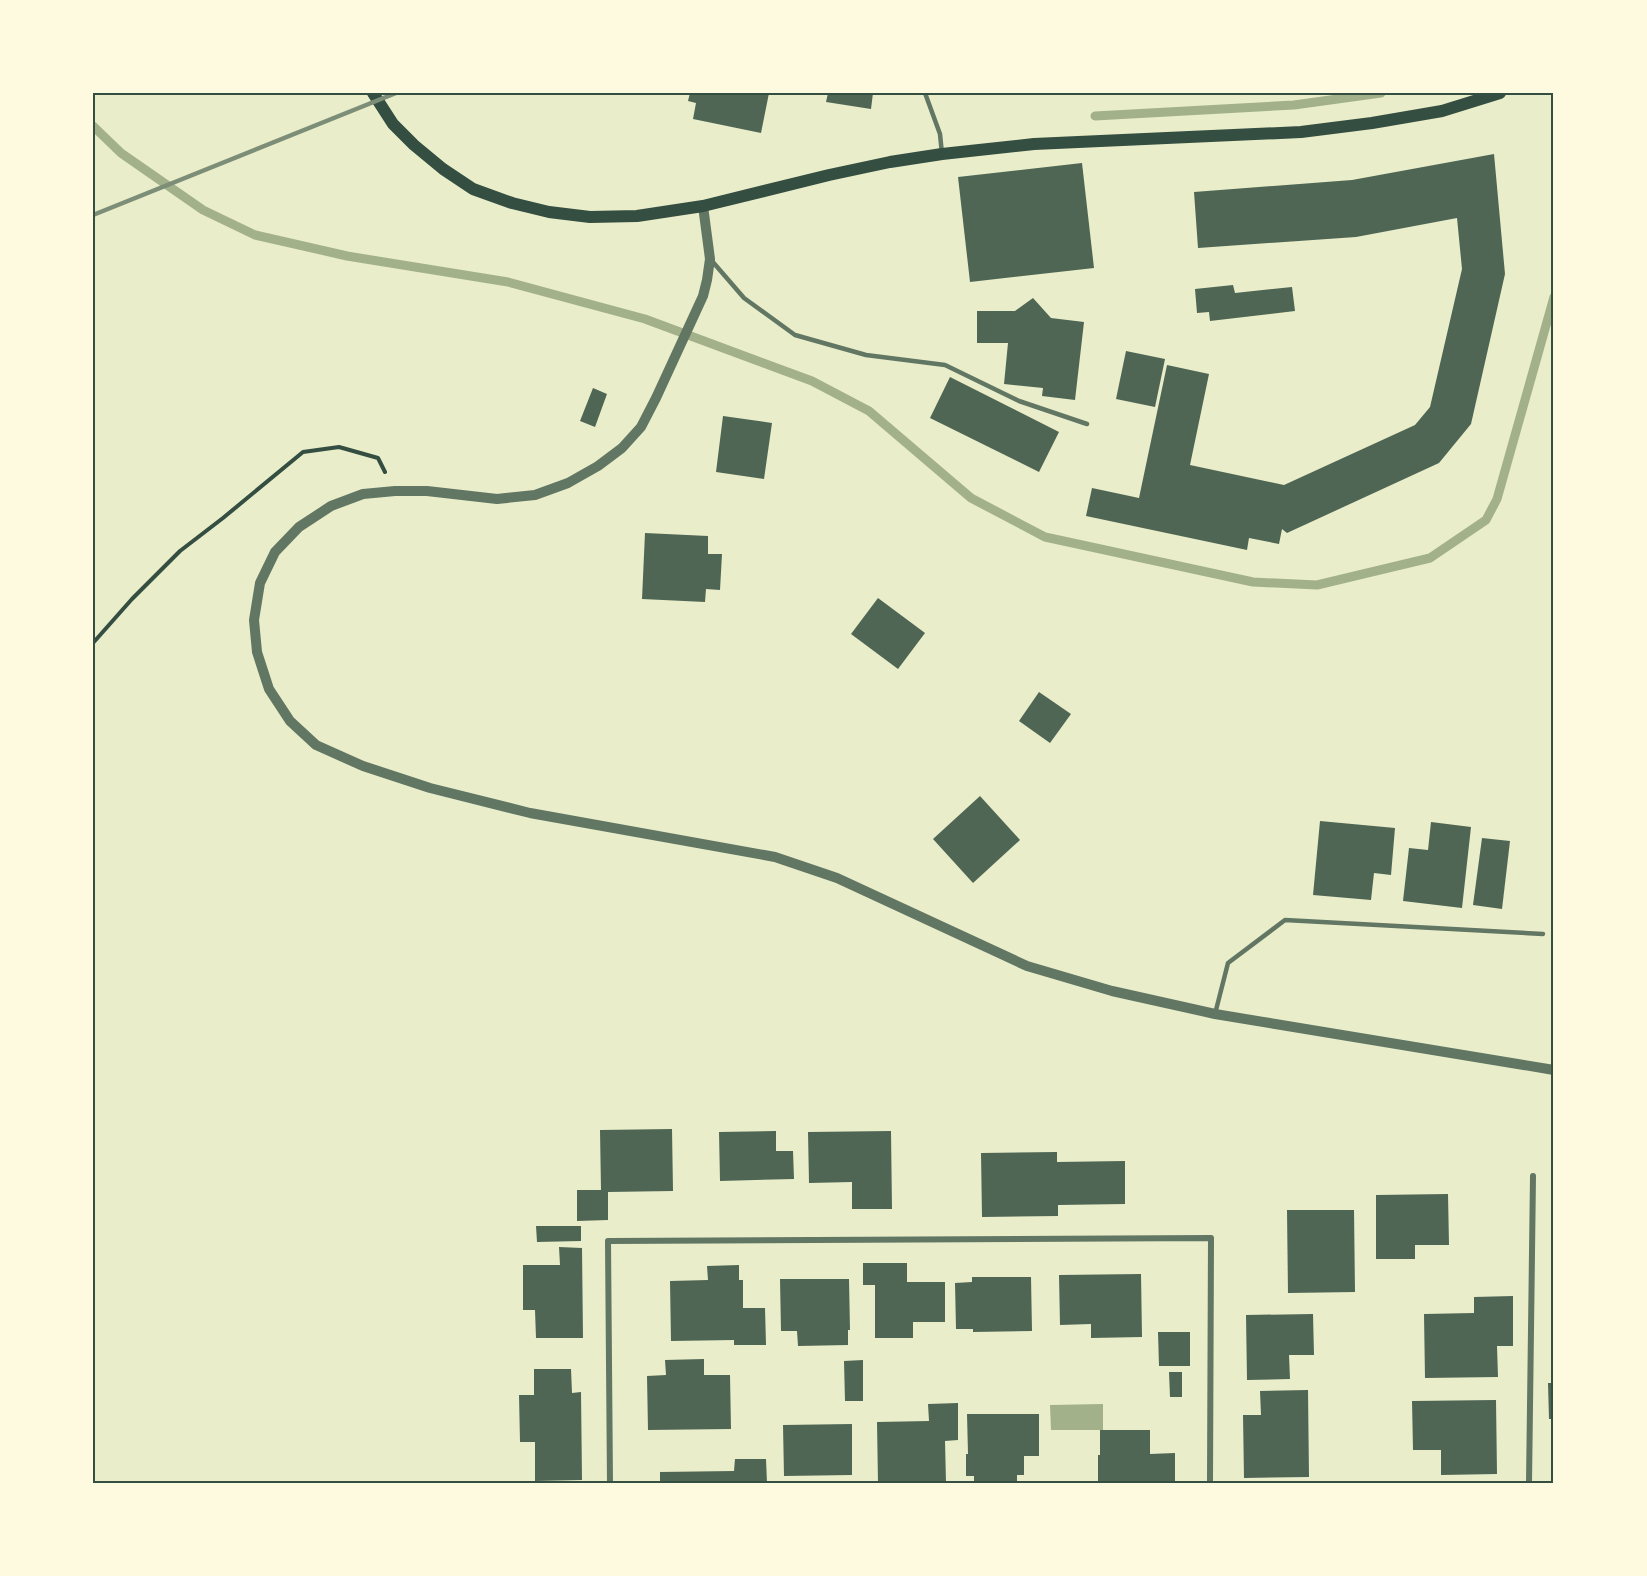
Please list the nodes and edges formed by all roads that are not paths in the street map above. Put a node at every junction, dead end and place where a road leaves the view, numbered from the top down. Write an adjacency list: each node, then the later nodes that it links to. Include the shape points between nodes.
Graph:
1 (374, 93): 5 (main road, via 393,124 443,169 473,189 512,203 590,217 637,216)
2 (925, 93): 4 (lane, via 940,134)
3 (1500, 93): 4 (main road, via 1442,111 1301,132 1046,144)
4 (942, 154): 5 (main road, via 829,175)
5 (703, 206): 6 (street)
6 (710, 259): 7 (lane, via 744,298 795,335 866,355 945,364 1018,401); 9 (street, via 703,296 641,427 598,466 535,495 497,500 427,491 363,494 330,506 299,527 275,552 260,583 254,620 257,652 269,689 290,721 316,745 363,766 430,788 530,813 775,857 837,878 1027,966 1112,991)
7 (1087, 424)
8 (1543, 934): 9 (lane, via 1285,920 1228,963)
9 (1215, 1014): 10 (street)
10 (1554, 1070)
11 (1533, 1176): 14 (street)
12 (610, 1483): 13 (street, via 608,1241 1211,1238)
13 (1210, 1483)
14 (1528, 1483)

